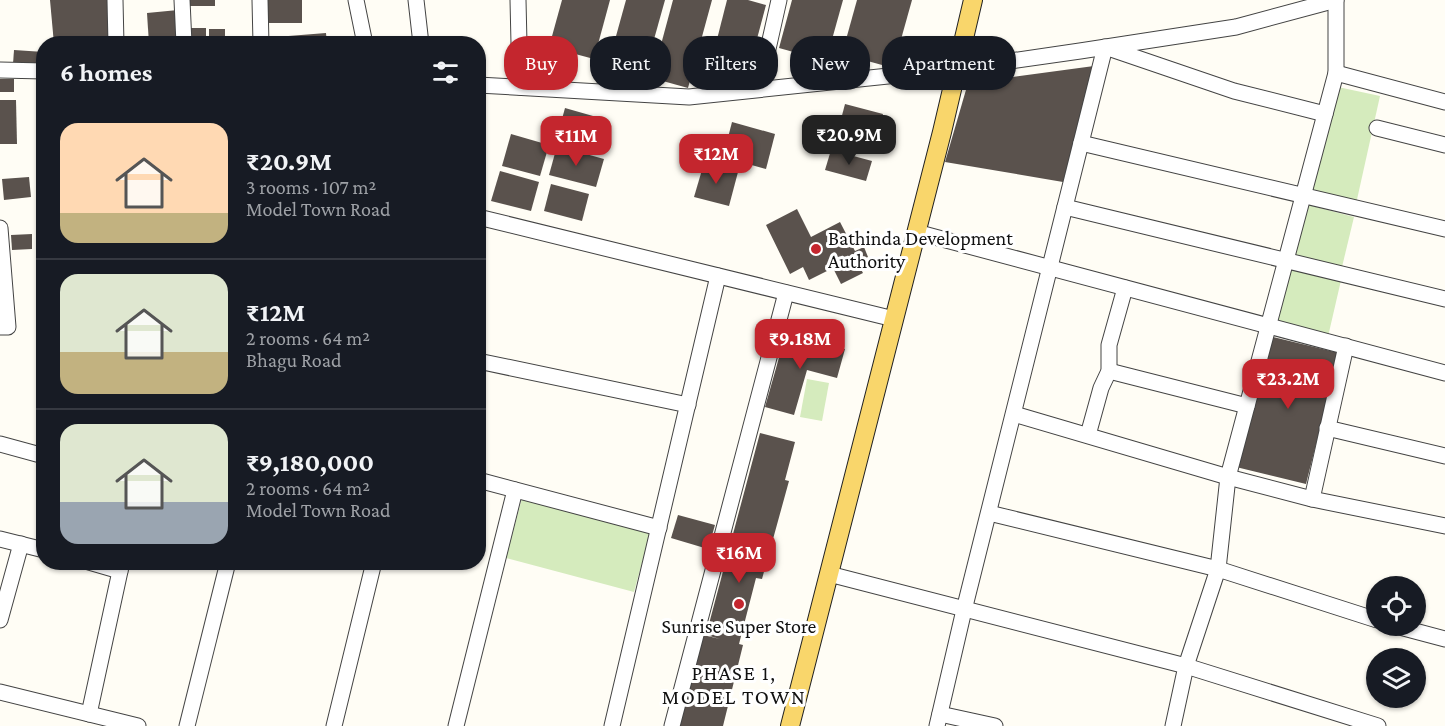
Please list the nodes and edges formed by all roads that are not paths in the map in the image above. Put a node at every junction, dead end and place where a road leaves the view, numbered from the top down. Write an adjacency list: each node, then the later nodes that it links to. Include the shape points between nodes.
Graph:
1 (115, 0): 10 (street)
2 (182, 0): 11 (street)
3 (260, 0): 12 (street)
4 (356, 0): 13 (street)
5 (416, 0): 14 (street)
6 (518, 0): 15 (street)
7 (779, 0): 16 (street)
8 (973, 0): 17 (main road)
9 (1336, 0): 18 (street, via 1236,27); 22 (street)
10 (116, 36)
11 (184, 36)
12 (261, 36)
13 (363, 36)
14 (420, 36)
15 (519, 36)
16 (771, 36)
17 (964, 36)
18 (1105, 47): 19 (street); 31 (street, via 1234,92); 33 (street)
19 (1016, 60)
20 (0, 69): 21 (street)
21 (36, 71)
22 (1336, 73): 30 (street); 31 (street)
23 (882, 76): 26 (street)
24 (486, 85): 25 (street)
25 (504, 86)
26 (778, 87)
27 (571, 90): 28 (street, via 689,97)
28 (750, 90)
29 (951, 90): 40 (main road)
30 (1445, 102)
31 (1325, 114): 35 (street)
32 (1377, 128): 34 (street)
33 (1081, 142): 35 (street); 36 (street)
34 (1445, 145)
35 (1303, 195): 39 (street); 41 (street)
36 (1065, 207): 41 (street); 42 (street)
37 (486, 219): 43 (street)
38 (0, 228): 49 (street, via 8,327)
39 (1445, 229)
40 (916, 232): 42 (street); 47 (main road)
41 (1285, 260): 46 (street); 48 (street)
42 (1050, 268): 44 (street); 56 (street)
43 (718, 276): 45 (street); 54 (street)
44 (1125, 288): 48 (street); 52 (street, via 1109,345)
45 (786, 293): 47 (street); 91 (street)
46 (1445, 299)
47 (894, 319): 76 (main road)
48 (1268, 326): 50 (street); 55 (street)
49 (0, 327)
50 (1346, 346): 53 (street); 57 (street)
51 (486, 363): 54 (street)
52 (1109, 371): 55 (street); 58 (street)
53 (1445, 373)
54 (688, 405): 68 (street)
55 (1247, 406): 62 (street)
56 (1014, 414): 58 (street); 66 (street)
57 (1328, 428): 61 (street); 65 (street)
58 (1088, 435): 62 (street)
59 (0, 444): 60 (street)
60 (36, 454)
61 (1445, 456)
62 (1228, 477): 65 (street); 72 (street)
63 (486, 482): 64 (street)
64 (514, 490): 68 (street); 89 (street)
65 (1312, 499): 67 (street)
66 (990, 513): 72 (street); 77 (street)
67 (1445, 526)
68 (659, 528): 90 (street)
69 (0, 539): 70 (street)
70 (21, 544): 71 (street); 79 (street)
71 (36, 548)
72 (1218, 569): 78 (street); 82 (street)
73 (120, 570): 84 (street)
74 (226, 570): 87 (street)
75 (372, 570): 88 (street)
76 (829, 574): 77 (street); 92 (main road)
77 (964, 610): 82 (street); 85 (street)
78 (1366, 616)
79 (0, 620)
80 (1426, 634): 81 (street)
81 (1445, 639)
82 (1186, 666): 94 (street); 95 (street)
83 (0, 692): 84 (street)
84 (89, 714): 86 (street)
85 (939, 720): 93 (street)
86 (138, 726)
87 (187, 726)
88 (334, 726)
89 (456, 726)
90 (612, 726)
91 (672, 726)
92 (790, 726)
93 (995, 726)
94 (1173, 726)
95 (1378, 726)

